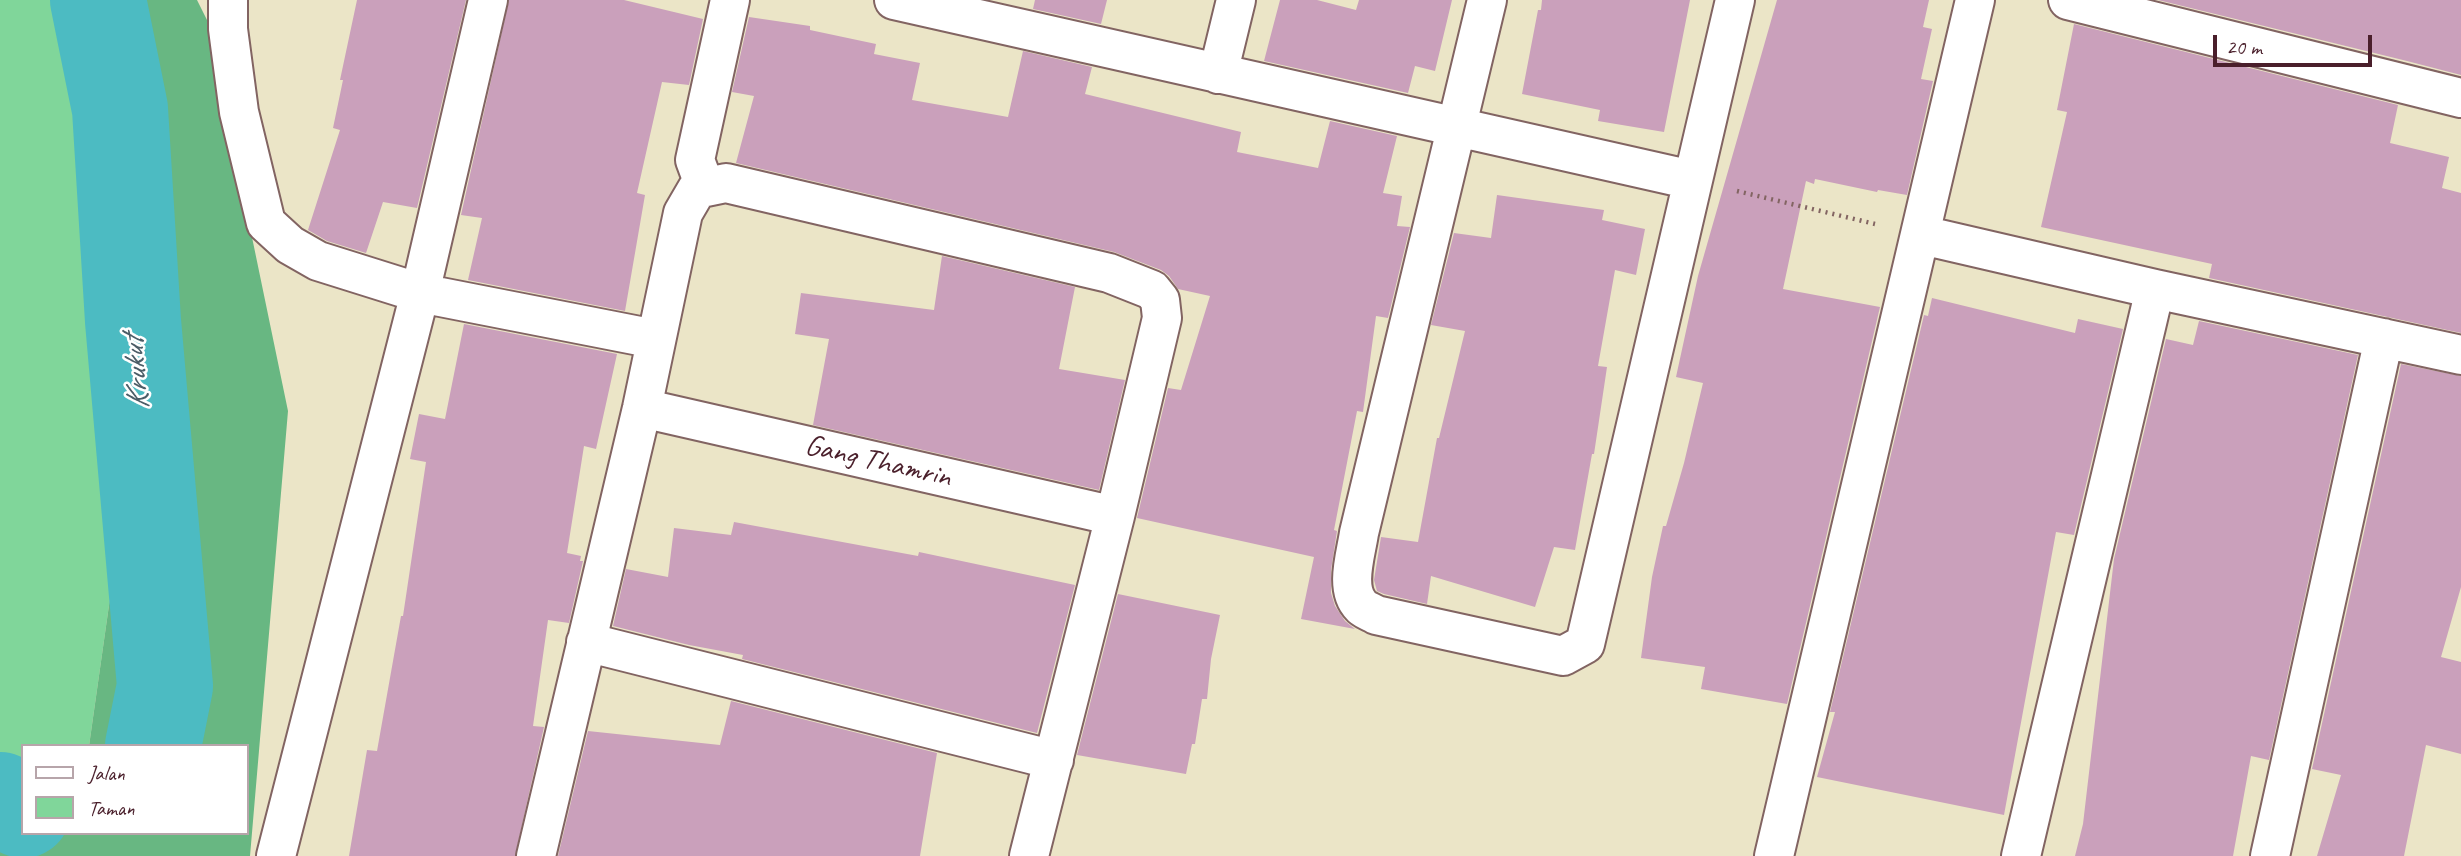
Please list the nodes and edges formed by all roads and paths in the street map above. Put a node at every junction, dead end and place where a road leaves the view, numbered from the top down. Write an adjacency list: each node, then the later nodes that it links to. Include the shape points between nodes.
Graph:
1 (228, 0): 18 (street, via 239,112 266,223 318,261)
2 (488, 0): 18 (street)
3 (730, 0): 15 (street, via 695,160)
4 (894, 0): 10 (street)
5 (1236, 0): 11 (street)
6 (1487, 0): 13 (street)
7 (1735, 0): 14 (street)
8 (1975, 0): 16 (street)
9 (2067, 0): 12 (street)
10 (979, 10): 11 (street)
11 (1218, 74): 13 (street)
12 (2461, 98)
13 (1458, 128): 14 (street); 14 (street, via 1359,533 1354,592 1361,606 1376,615 1563,656 1584,644)
14 (1692, 180): 16 (path)
15 (705, 187): 20 (street, via 696,189 682,213); 23 (street, via 726,183 1109,273 1153,290 1160,300 1162,318)
16 (1922, 235): 17 (street); 30 (street)
17 (2155, 289): 19 (street); 31 (street)
18 (420, 293): 20 (street); 27 (street)
19 (2384, 338): 21 (street); 26 (street)
20 (655, 339): 22 (street)
21 (2461, 355)
22 (642, 408): 23 (street, Gang Thamrin); 24 (street)
23 (1115, 516): 25 (street)
24 (586, 642): 25 (street); 28 (street)
25 (1054, 760): 29 (street)
26 (2277, 854)
27 (276, 856)
28 (536, 856)
29 (1029, 856)
30 (1774, 856)
31 (2021, 856)

